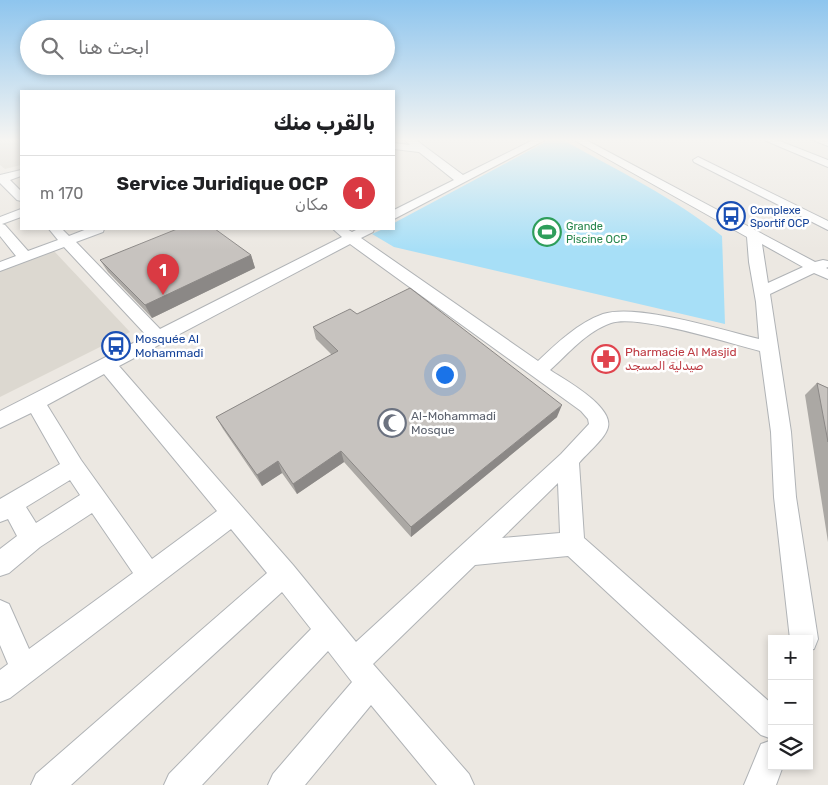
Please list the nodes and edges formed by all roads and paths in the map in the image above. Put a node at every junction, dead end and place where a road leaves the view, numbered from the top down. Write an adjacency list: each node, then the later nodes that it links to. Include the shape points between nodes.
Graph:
1 (458, 177): 7 (street)
2 (469, 177): 7 (street)
3 (646, 177): 17 (street)
4 (731, 177): 12 (street)
5 (20, 178): 6 (street)
6 (2, 180): 8 (street)
7 (462, 180): 10 (street)
8 (20, 196)
9 (20, 213): 11 (street)
10 (395, 215)
11 (0, 221)
12 (828, 226)
13 (0, 228): 19 (street)
14 (56, 230): 18 (street)
15 (95, 230): 18 (street)
16 (353, 232): 23 (street); 26 (street)
17 (754, 235): 21 (street); 22 (street)
18 (66, 241): 19 (street); 23 (street)
19 (25, 257): 20 (street)
20 (0, 267)
21 (824, 268): 22 (street)
22 (763, 291): 24 (street)
23 (159, 338): 25 (street)
24 (769, 347): 26 (street, via 646,319 617,316 594,325); 42 (street)
25 (107, 365): 27 (street); 33 (street)
26 (538, 371): 29 (street, via 588,406 599,422 598,428)
27 (35, 402): 28 (street); 30 (street)
28 (0, 420)
29 (568, 460): 35 (street); 36 (street)
30 (73, 467): 31 (street); 32 (street)
31 (95, 498): 34 (street); 39 (street)
32 (6, 507): 34 (street)
33 (233, 513): 38 (street); 39 (street)
34 (32, 539): 37 (street)
35 (572, 544): 36 (street); 46 (street)
36 (472, 553): 44 (street)
37 (0, 564)
38 (284, 574): 41 (street); 48 (street)
39 (149, 575): 43 (street)
40 (2, 627): 43 (street)
41 (328, 630): 44 (street); 49 (street)
42 (803, 635)
43 (24, 669): 45 (street)
44 (363, 673): 50 (street); 51 (street)
45 (0, 688)
46 (768, 720)
47 (768, 765): 52 (street)
48 (47, 785)
49 (180, 785)
50 (284, 785)
51 (458, 785)
52 (760, 785)

